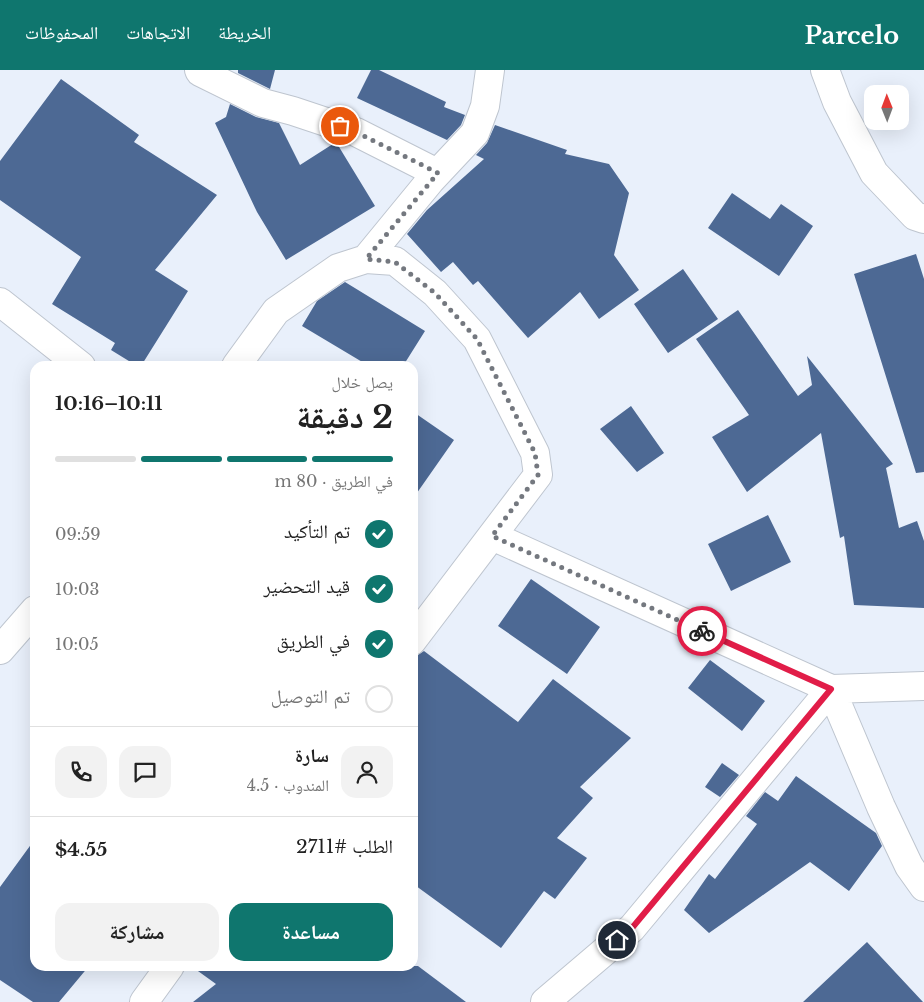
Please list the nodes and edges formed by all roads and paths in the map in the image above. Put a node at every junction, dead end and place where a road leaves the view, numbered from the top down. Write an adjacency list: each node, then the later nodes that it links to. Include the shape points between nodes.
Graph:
1 (199, 70): 4 (street, via 263,103 356,132)
2 (490, 70): 4 (street, via 485,106 475,133)
3 (825, 70): 5 (street, via 837,102 874,173 915,216)
4 (438, 173): 6 (street)
5 (924, 219)
6 (366, 259): 9 (street, via 338,268 276,310); 10 (street, via 395,262 435,293 477,339 535,453 538,475)
7 (0, 302): 8 (street)
8 (75, 361)
9 (240, 361)
10 (492, 536): 12 (street); 15 (street)
11 (30, 616): 13 (street)
12 (418, 633)
13 (0, 650)
14 (924, 686): 15 (street)
15 (831, 689): 16 (street, via 908,866); 19 (street, via 632,928)
16 (924, 887)
17 (166, 971): 18 (street)
18 (144, 1002)
19 (545, 1002)

